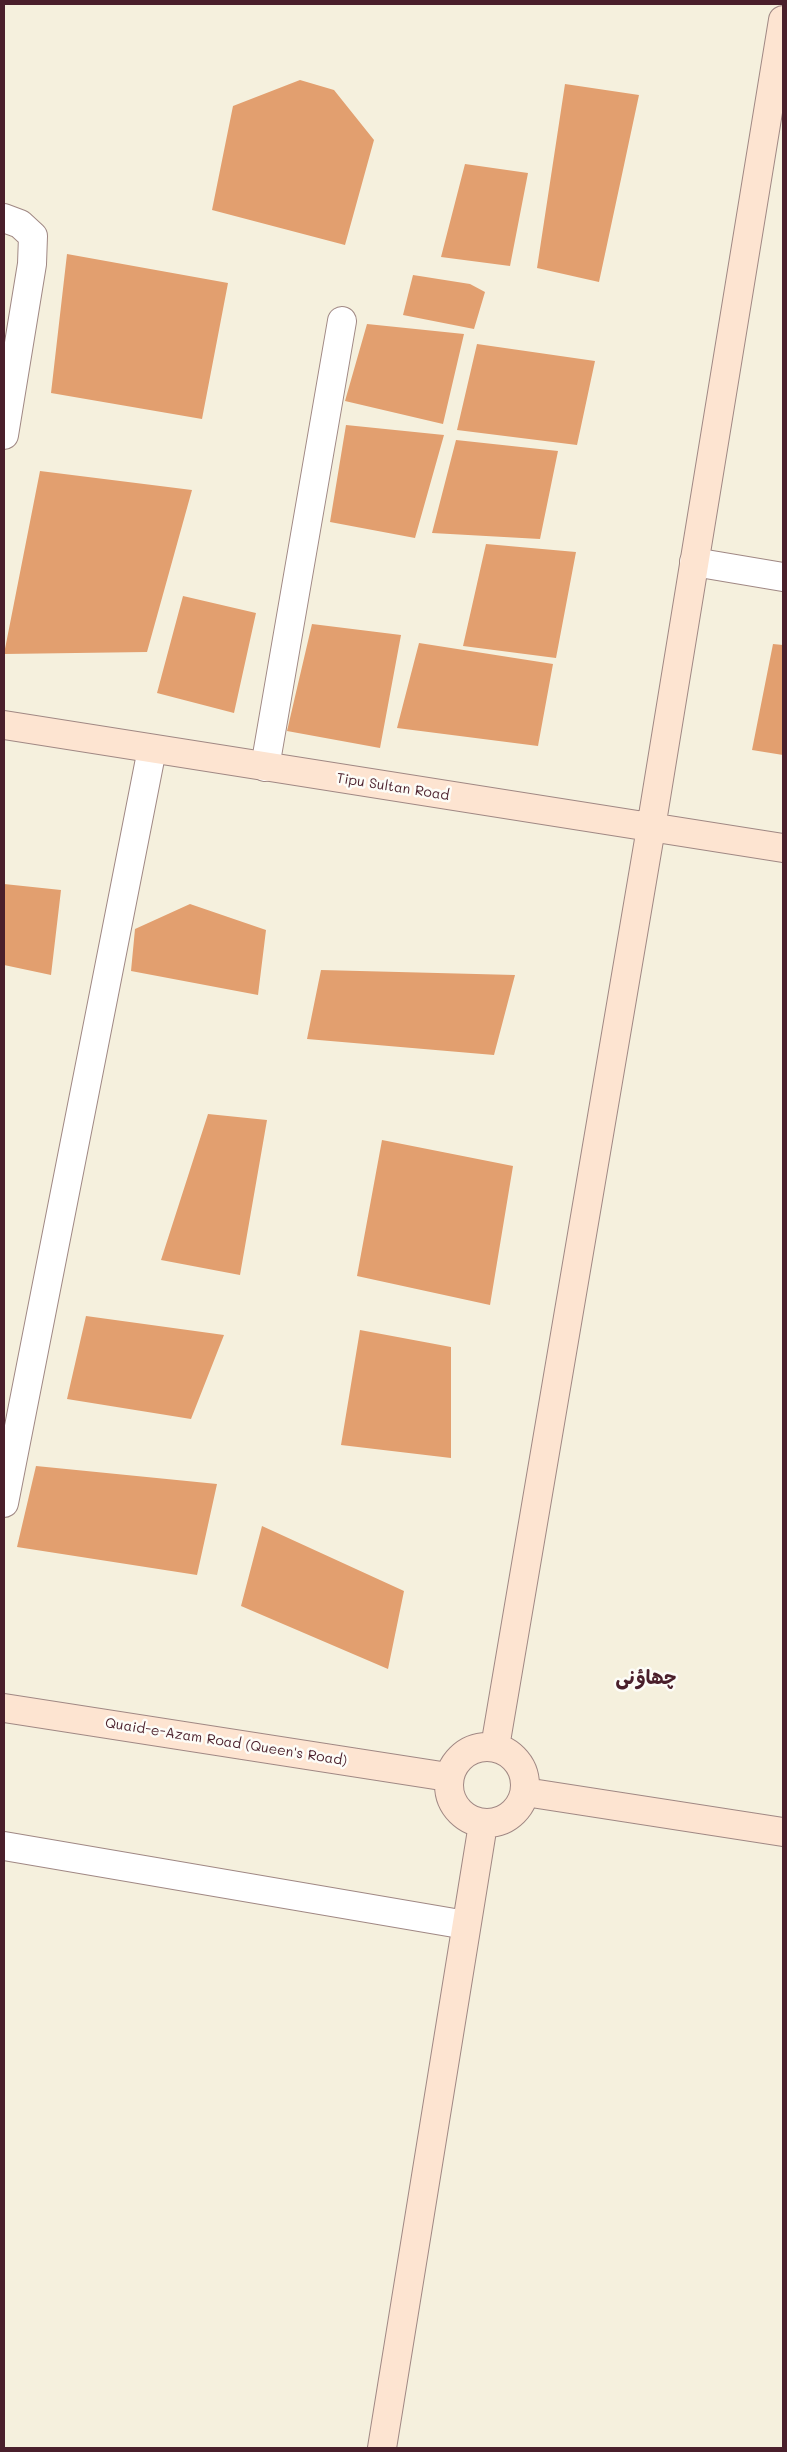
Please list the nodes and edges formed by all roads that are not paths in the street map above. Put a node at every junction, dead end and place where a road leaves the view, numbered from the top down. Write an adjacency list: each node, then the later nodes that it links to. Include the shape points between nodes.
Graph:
1 (783, 20): 5 (street)
2 (4, 218): 4 (street, via 20,224 33,236 32,264)
3 (342, 321): 9 (street)
4 (4, 435)
5 (694, 562): 6 (street); 10 (street)
6 (783, 576)
7 (4, 725): 8 (street, Tipu Sultan Road)
8 (152, 749): 9 (street, Tipu Sultan Road); 12 (street)
9 (266, 767): 10 (street, Tipu Sultan Road)
10 (652, 828): 11 (street, Tipu Sultan Road); 14 (street)
11 (783, 848)
12 (4, 1503)
13 (4, 1708): 15 (street, Quaid-e-Azam Road (Queen's Road))
14 (495, 1747): 15 (street, via 475,1748 458,1759); 16 (street, via 513,1756 524,1772)
15 (448, 1777): 17 (street, via 448,1793 455,1808 468,1819)
16 (525, 1792): 17 (street, via 517,1809 502,1820); 18 (street)
17 (483, 1824): 20 (street)
18 (783, 1832)
19 (4, 1846): 20 (street)
20 (466, 1925): 21 (street)
21 (382, 2448)

